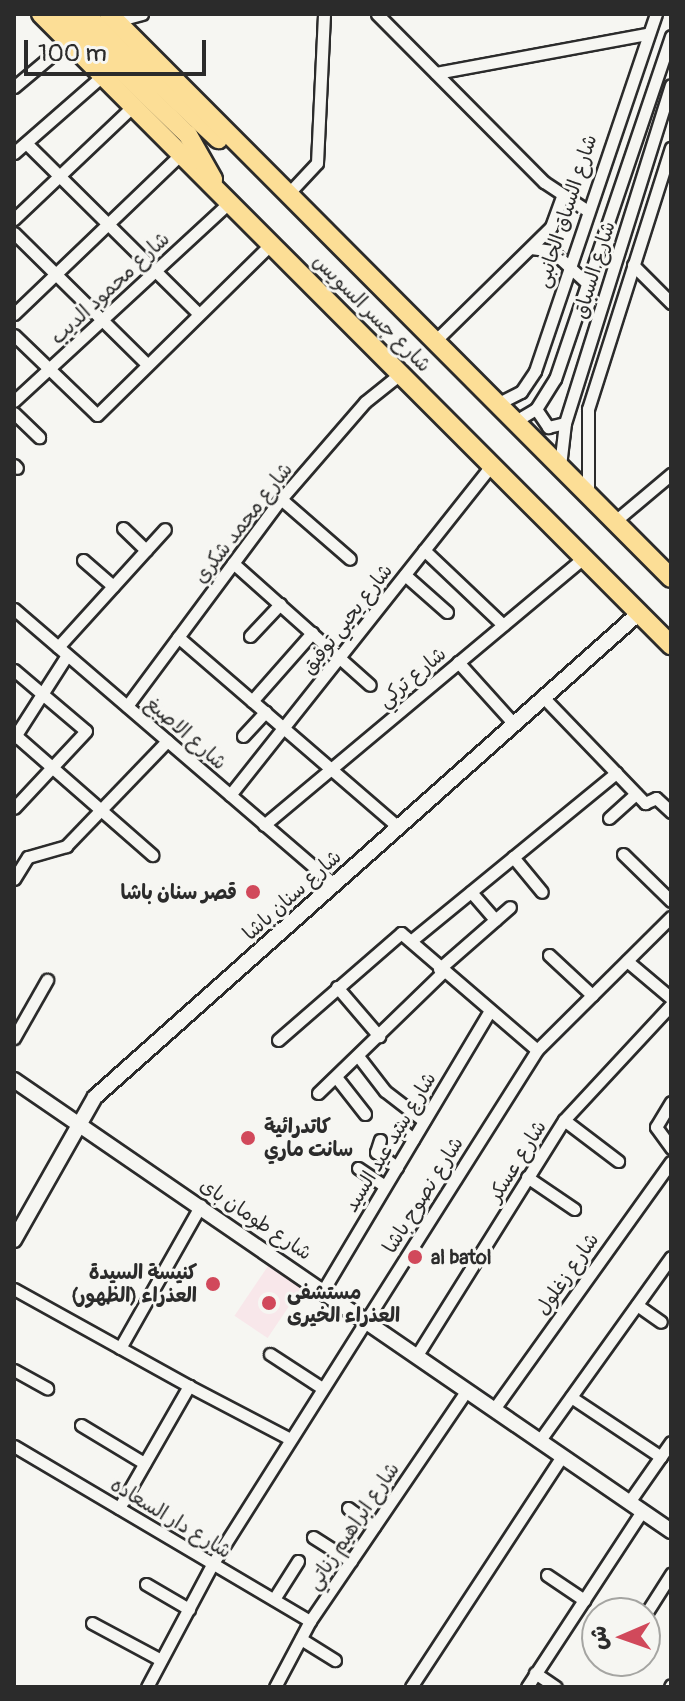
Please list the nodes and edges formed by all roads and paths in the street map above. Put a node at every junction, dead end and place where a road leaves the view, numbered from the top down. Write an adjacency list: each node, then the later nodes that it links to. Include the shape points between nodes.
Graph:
1 (41, 14): 11 (main road, شارع جسر السويس)
2 (63, 14): 25 (main road, via 196,143)
3 (85, 14): 19 (main road, via 208,131)
4 (142, 14): 8 (street)
5 (324, 14): 27 (street, via 317,163)
6 (377, 14): 12 (street)
7 (656, 14): 9 (street, شارع السباق الجانبى)
8 (113, 18): 19 (main road, شارع جسر السويس)
9 (646, 34): 12 (street); 30 (street, شارع السباق الجانبى)
10 (671, 36): 40 (street, شارع السباق)
11 (69, 41): 13 (main road, شارع جسر السويس); 15 (street)
12 (436, 73): 28 (street)
13 (103, 75): 16 (main road, شارع جسر السويس); 17 (street)
14 (671, 85): 24 (street, شارع السباق)
15 (14, 87)
16 (134, 105): 21 (main road, شارع جسر السويس); 23 (street)
17 (26, 143): 20 (street); 23 (street)
18 (671, 148): 22 (street)
19 (246, 152): 27 (main road, شارع جسر السويس)
20 (14, 153)
21 (182, 153): 25 (main road, شارع جسر السويس); 32 (street)
22 (668, 166): 26 (street)
23 (59, 176): 31 (street); 32 (street)
24 (639, 183): 26 (street); 48 (street, شارع السباق)
25 (214, 184): 29 (main road, شارع جسر السويس)
26 (657, 190): 36 (street)
27 (288, 194): 46 (main road, شارع جسر السويس)
28 (562, 197): 30 (street); 35 (street, via 554,223)
29 (231, 201): 34 (main road, شارع جسر السويس); 38 (street, شارع محمود الديب)
30 (585, 209): 37 (street, شارع السباق الجانبى)
31 (14, 219)
32 (108, 224): 38 (street); 39 (street)
33 (14, 233): 39 (street)
34 (272, 243): 43 (street); 51 (main road, شارع جسر السويس)
35 (531, 248): 37 (street, via 552,251); 46 (street)
36 (633, 265): 41 (street); 50 (street)
37 (565, 268): 40 (street); 53 (street, شارع السباق الجانبى, via 529,382)
38 (155, 270): 43 (street); 44 (street, شارع محمود الديب)
39 (55, 274): 42 (street); 44 (street)
40 (587, 283): 54 (street, شارع السباق, via 555,379)
41 (671, 303)
42 (14, 314)
43 (199, 314): 47 (street)
44 (102, 320): 47 (street); 49 (street, شارع محمود الديب)
45 (14, 335): 49 (street)
46 (435, 341): 53 (main road, شارع جسر السويس)
47 (147, 364): 49 (street, via 93,414)
48 (583, 364): 50 (street); 57 (street, شارع السباق)
49 (48, 369): 52 (street, شارع محمود الديب)
50 (599, 370): 62 (street, via 584,431)
51 (400, 374): 59 (main road, شارع جسر السويس); 63 (street, شارع محمد شكري, via 365,402)
52 (14, 401)
53 (497, 404): 56 (main road, شارع جسر السويس)
54 (536, 409): 56 (street, شارع السباق); 57 (street, via 548,427)
55 (14, 413): 58 (street)
56 (514, 422): 60 (main road, شارع جسر السويس)
57 (565, 423): 60 (street, شارع السباق)
58 (39, 437)
59 (492, 465): 68 (street, شارع يحيي توفيق); 69 (main road, شارع جسر السويس)
60 (560, 467): 62 (main road, شارع جسر السويس)
61 (671, 474): 64 (street)
62 (589, 496): 64 (main road, شارع جسر السويس)
63 (281, 499): 70 (street); 72 (street, شارع محمد شكري)
64 (614, 522): 74 (main road, شارع جسر السويس)
65 (123, 528): 67 (street)
66 (165, 529): 67 (street)
67 (146, 550): 75 (street)
68 (424, 550): 73 (street, شارع يحيي توفيق); 80 (street)
69 (584, 557): 79 (main road, شارع جسر السويس); 80 (street, شارع تركي)
70 (350, 559)
71 (83, 560): 75 (street)
72 (233, 563): 76 (street); 83 (street, شارع محمد شكري)
73 (405, 575): 78 (street); 86 (street, شارع يحيي توفيق)
74 (671, 578)
75 (113, 586): 85 (street)
76 (280, 604): 81 (street); 82 (street)
77 (14, 609): 85 (street, شارع الاصبغ)
78 (447, 612)
79 (639, 613): 84 (main road, شارع جسر السويس); 91 (street, شارع سنان باشا)
80 (503, 625): 87 (street, شارع تركي)
81 (312, 633): 86 (street); 92 (street)
82 (250, 636)
83 (178, 637): 92 (street); 93 (street, شارع محمد شكري)
84 (671, 645)
85 (63, 651): 90 (street); 93 (street, شارع الاصبغ)
86 (339, 658): 89 (street); 96 (street, شارع يحيي توفيق)
87 (458, 662): 95 (street); 101 (street, شارع تركي)
88 (14, 670): 90 (street)
89 (370, 685)
90 (42, 693): 97 (street); 100 (street, via 83,728)
91 (544, 698): 95 (street, شارع سنان باشا); 102 (street)
92 (252, 701): 94 (street)
93 (127, 706): 99 (street, شارع الاصبغ)
94 (265, 712): 96 (street); 98 (street)
95 (514, 724): 110 (street, شارع سنان باشا)
96 (284, 728): 101 (street); 104 (street, شارع يحيي توفيق)
97 (15, 736): 100 (street)
98 (243, 736)
99 (167, 741): 104 (street, شارع الاصبغ); 106 (street)
100 (55, 769): 105 (street); 106 (street)
101 (331, 769): 109 (street, شارع تركي); 110 (street)
102 (616, 773): 103 (street); 113 (street)
103 (636, 794): 107 (street, via 646,804 658,799); 108 (street)
104 (230, 795): 109 (street, شارع الاصبغ)
105 (14, 808)
106 (101, 810): 112 (street); 114 (street, via 59,850 28,857)
107 (671, 812)
108 (609, 818)
109 (264, 825): 115 (street, شارع الاصبغ)
110 (398, 827): 115 (street, شارع سنان باشا)
111 (623, 854): 118 (street)
112 (152, 855)
113 (513, 857): 116 (street); 117 (street)
114 (14, 879)
115 (334, 884): 144 (street, شارع سنان باشا, via 95,1097)
116 (471, 892): 121 (street); 122 (street)
117 (542, 892)
118 (671, 901)
119 (510, 907): 121 (street)
120 (671, 917): 124 (street, شارع نصوح باشا)
121 (495, 920): 125 (street)
122 (412, 940): 125 (street); 127 (street, via 397,936)
123 (549, 955): 128 (street)
124 (627, 961): 128 (street, شارع نصوح باشا); 129 (street)
125 (441, 971): 131 (street); 132 (street)
126 (47, 980): 133 (street)
127 (337, 987): 132 (street); 134 (street)
128 (592, 995): 135 (street, شارع نصوح باشا)
129 (671, 998)
130 (671, 1005): 142 (street, شارع عسكر)
131 (488, 1014): 135 (street); 143 (street, شارع سيد عيد السيد, via 447,1073)
132 (379, 1036): 136 (street)
133 (14, 1038)
134 (278, 1040)
135 (537, 1050): 162 (street, شارع نصوح باشا)
136 (358, 1056): 137 (street); 143 (street, via 385,1091)
137 (336, 1077): 139 (street); 141 (street)
138 (14, 1080): 144 (street, شارع طومان باى)
139 (318, 1093)
140 (671, 1102): 148 (street, via 659,1114 658,1133)
141 (365, 1114)
142 (564, 1120): 149 (street); 153 (street, شارع عسكر)
143 (424, 1121): 146 (street, شارع سيد عيد السيد)
144 (76, 1123): 155 (street, شارع طومان باى); 157 (street, شارع سنان باشا)
145 (401, 1129): 146 (street)
146 (413, 1139): 151 (street, شارع سيد عيد السيد)
147 (380, 1140): 151 (street, via 376,1152)
148 (671, 1148)
149 (618, 1161)
150 (671, 1162): 173 (street, شارع زغلول)
151 (397, 1167): 154 (street, شارع سيد عيد السيد)
152 (358, 1168): 154 (street)
153 (527, 1177): 156 (street); 166 (street, شارع عسكر)
154 (385, 1186): 160 (street, شارع سيد عيد السيد)
155 (201, 1205): 160 (street, شارع طومان باى); 164 (street)
156 (574, 1209)
157 (16, 1231)
158 (671, 1257): 161 (street)
159 (14, 1289): 164 (street)
160 (324, 1289): 162 (street, شارع طومان باى)
161 (637, 1305): 163 (street); 172 (street)
162 (366, 1318): 166 (street, شارع طومان باى); 170 (street, شارع نصوح باشا)
163 (661, 1322)
164 (120, 1348): 168 (street)
165 (270, 1354): 170 (street)
166 (417, 1355): 171 (street, شارع طومان باى)
167 (14, 1370): 169 (street)
168 (193, 1386): 175 (street); 181 (street)
169 (47, 1388)
170 (322, 1388): 175 (street, شارع نصوح باشا)
171 (467, 1390): 173 (street, شارع طومان باى); 185 (street, شارع ابراهيم زناتي)
172 (571, 1397): 176 (street); 180 (street)
173 (494, 1409): 176 (street, شارع طومان باى)
174 (81, 1425): 181 (street)
175 (290, 1439): 190 (street, شارع نصوح باشا)
176 (540, 1440): 179 (street, شارع طومان باى)
177 (671, 1442): 180 (street)
178 (14, 1446): 183 (street, شارع دار السعاده)
179 (562, 1456): 182 (street, شارع طومان باى); 208 (street)
180 (661, 1457): 182 (street)
181 (144, 1463): 183 (street)
182 (636, 1507): 186 (street, شارع طومان باى); 194 (street)
183 (119, 1508): 190 (street, شارع دار السعاده)
184 (348, 1508): 185 (street)
185 (374, 1527): 189 (street, شارع ابراهيم زناتي)
186 (671, 1531)
187 (313, 1537): 189 (street)
188 (298, 1561): 197 (street)
189 (351, 1561): 200 (street, شارع ابراهيم زناتي)
190 (213, 1563): 197 (street, شارع دار السعاده); 199 (street, شارع نصوح باشا)
191 (671, 1574): 195 (street)
192 (547, 1575): 196 (street)
193 (146, 1584): 199 (street)
194 (586, 1597)
195 (656, 1597)
196 (581, 1598)
197 (274, 1599): 200 (street, شارع دار السعاده)
198 (581, 1604): 205 (street)
199 (189, 1609): 203 (street, شارع نصوح باشا)
200 (310, 1621): 202 (street, شارع ابراهيم زناتي)
201 (92, 1623): 203 (street)
202 (301, 1639): 204 (street); 207 (street, شارع ابراهيم زناتي)
203 (161, 1660): 206 (street, شارع نصوح باشا)
204 (335, 1660)
205 (535, 1673): 209 (street); 210 (street)
206 (147, 1687)
207 (275, 1687)
208 (411, 1687)
209 (527, 1687)
210 (556, 1687)

